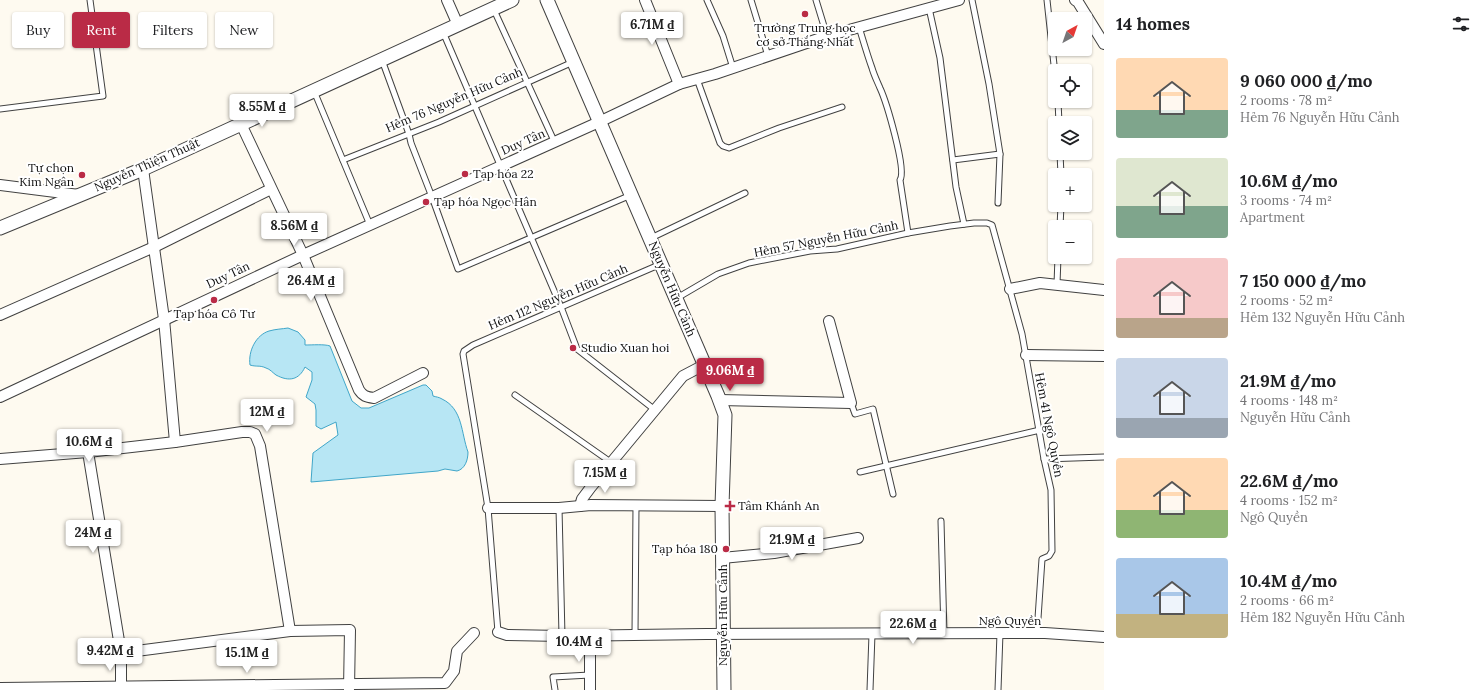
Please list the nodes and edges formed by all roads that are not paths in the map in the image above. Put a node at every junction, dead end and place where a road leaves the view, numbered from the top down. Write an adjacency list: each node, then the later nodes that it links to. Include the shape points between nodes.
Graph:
1 (90, 0): 31 (lane, via 103,96)
2 (447, 0): 15 (street)
3 (512, 0): 14 (street, Nguyễn Thiện Thuật)
4 (547, 0): 22 (street, Nguyễn Hữu Cảnh)
5 (645, 0): 27 (street)
6 (707, 0): 24 (lane)
7 (751, 0): 20 (lane)
8 (816, 0): 18 (lane)
9 (960, 0): 13 (street, Duy Tân)
10 (972, 0): 36 (lane, via 990,84)
11 (1047, 0): 23 (lane)
12 (1075, 0): 19 (street)
13 (929, 8): 16 (street, Duy Tân); 38 (lane, via 940,58)
14 (494, 9): 15 (street, Nguyễn Thiện Thuật); 26 (lane)
15 (458, 25): 17 (street, Nguyễn Thiện Thuật)
16 (858, 26): 18 (street, Duy Tân); 52 (lane, via 881,88 898,146)
17 (443, 32): 21 (street, Nguyễn Thiện Thuật); 29 (lane)
18 (827, 36): 20 (street, Duy Tân)
19 (1104, 44)
20 (768, 56): 24 (street, Duy Tân)
21 (382, 60): 28 (street, Nguyễn Thiện Thuật); 34 (lane)
22 (574, 62): 26 (lane, Hẻm 76 Nguyễn Hữu Cảnh); 32 (street, Nguyễn Hữu Cảnh)
23 (1054, 64)
24 (734, 68): 25 (street, Duy Tân)
25 (697, 79): 27 (street, Duy Tân); 30 (lane, via 718,138 723,146 729,148)
26 (527, 83): 29 (lane, Hẻm 76 Nguyễn Hữu Cảnh); 35 (lane)
27 (679, 84): 32 (street, Duy Tân)
28 (314, 91): 33 (street, Nguyễn Thiện Thuật); 37 (lane)
29 (474, 106): 34 (lane, Hẻm 76 Nguyễn Hữu Cảnh); 39 (lane)
30 (842, 107)
31 (0, 109)
32 (599, 122): 35 (street, Duy Tân); 44 (street, Nguyễn Hữu Cảnh)
33 (241, 124): 40 (street, Nguyễn Thiện Thuật); 42 (street)
34 (409, 134): 37 (lane, Hẻm 76 Nguyễn Hữu Cảnh); 46 (lane)
35 (555, 142): 39 (street, Duy Tân)
36 (1000, 154): 38 (lane); 47 (lane)
37 (343, 160): 50 (lane)
38 (953, 160): 49 (lane)
39 (501, 166): 46 (street, Duy Tân); 53 (lane)
40 (143, 169): 45 (street, Nguyễn Thiện Thuật); 55 (street)
41 (0, 185): 45 (street)
42 (271, 189): 55 (street); 56 (street)
43 (745, 193): 54 (lane)
44 (631, 194): 53 (lane); 54 (street, Nguyễn Hữu Cảnh)
45 (79, 195): 51 (street, Nguyễn Thiện Thuật)
46 (432, 197): 50 (street, Duy Tân); 53 (lane, via 458,269)
47 (998, 203)
48 (987, 223): 49 (lane, Hẻm 57 Nguyễn Hữu Cảnh); 60 (lane, Hẻm 41 Ngô Quyền, via 992,225)
49 (964, 224): 52 (lane, Hẻm 57 Nguyễn Hữu Cảnh)
50 (370, 225): 56 (street, Duy Tân)
51 (0, 228)
52 (908, 233): 62 (lane, Hẻm 57 Nguyễn Hữu Cảnh, via 836,249 749,263 718,274)
53 (532, 238): 63 (lane)
54 (650, 238): 57 (street, Nguyễn Hữu Cảnh)
55 (154, 247): 64 (street); 65 (street)
56 (303, 255): 65 (street, Duy Tân); 70 (street, via 363,395 374,398)
57 (662, 264): 62 (street, Nguyễn Hữu Cảnh); 63 (lane, Hẻm 112 Nguyễn Hữu Cảnh)
58 (1058, 264): 59 (lane)
59 (1057, 284): 60 (street, via 1040,283); 61 (street)
60 (1010, 289): 67 (lane, Hẻm 41 Ngô Quyền)
61 (1104, 290)
62 (676, 299): 69 (street, Nguyễn Hữu Cảnh)
63 (561, 307): 75 (lane, via 577,349); 89 (lane, Hẻm 112 Nguyễn Hữu Cảnh, via 464,351)
64 (0, 316)
65 (164, 319): 72 (street, Duy Tân); 77 (street)
66 (829, 322): 74 (street)
67 (1026, 355): 68 (street); 76 (lane, Hẻm 41 Ngô Quyền)
68 (1104, 356)
69 (704, 365): 73 (street, Nguyễn Hữu Cảnh); 75 (street, via 683,376)
70 (423, 373)
71 (516, 394): 82 (lane)
72 (0, 397)
73 (720, 400): 74 (street); 88 (street, Nguyễn Hữu Cảnh, via 725,415)
74 (852, 403): 83 (lane, via 855,414 873,410)
75 (655, 410): 82 (street)
76 (1040, 430): 81 (lane, Hẻm 41 Ngô Quyền); 83 (lane)
77 (175, 442): 78 (street); 94 (street, via 242,432 254,434 260,446)
78 (88, 452): 80 (street); 106 (street)
79 (1104, 457): 81 (lane)
80 (0, 459)
81 (1044, 459): 98 (lane, Hẻm 41 Ngô Quyền, via 1051,490 1052,551 1049,556 1042,559)
82 (612, 463): 87 (street, via 582,499)
83 (887, 465): 84 (lane); 85 (lane)
84 (860, 472)
85 (893, 494)
86 (636, 505): 87 (street); 88 (street); 103 (lane)
87 (580, 506): 90 (street)
88 (722, 506): 93 (street, Nguyễn Hữu Cảnh)
89 (488, 508): 90 (street); 95 (lane)
90 (559, 508): 104 (lane)
91 (942, 521): 101 (lane)
92 (858, 538): 93 (street, via 774,553)
93 (722, 558): 99 (street, Nguyễn Hữu Cảnh)
94 (290, 631): 106 (street); 108 (street, via 350,630)
95 (498, 632): 104 (street, Ngô Quyền, via 507,635)
96 (474, 633): 108 (street, via 457,651 454,671 445,683)
97 (1000, 633): 98 (street, Ngô Quyền); 101 (street, Ngô Quyền); 115 (lane)
98 (1037, 633): 105 (street, Ngô Quyền)
99 (723, 634): 100 (street, Ngô Quyền); 103 (street, Ngô Quyền); 113 (street, Nguyễn Hữu Cảnh)
100 (872, 634): 101 (street, Ngô Quyền); 114 (lane)
101 (944, 634)
102 (590, 635): 103 (street, Ngô Quyền); 104 (street, Ngô Quyền); 107 (street)
103 (635, 635)
104 (562, 636)
105 (1104, 637)
106 (121, 653): 110 (street)
107 (590, 675): 111 (lane, via 554,677); 112 (street)
108 (349, 687): 110 (street)
109 (0, 688): 110 (street)
110 (121, 688)
111 (555, 690)
112 (590, 690)
113 (724, 690)
114 (870, 690)
115 (998, 690)

